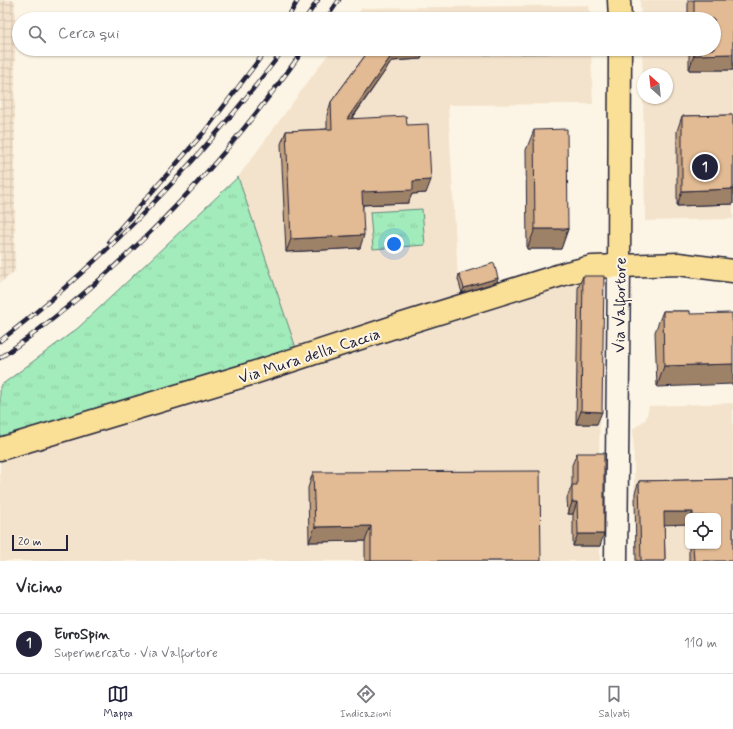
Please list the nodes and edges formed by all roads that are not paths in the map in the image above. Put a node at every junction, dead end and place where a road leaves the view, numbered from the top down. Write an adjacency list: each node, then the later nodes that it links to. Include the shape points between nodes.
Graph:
1 (619, 0): 2 (main road)
2 (620, 12)
3 (620, 56): 4 (main road, Via Valfortore)
4 (619, 266): 5 (main road, Via Mura della Caccia, via 678,264); 6 (main road, Via Mura della Caccia, via 592,267 567,274 250,374); 7 (street, Via Valfortore)
5 (733, 271)
6 (0, 449)
7 (616, 561)

